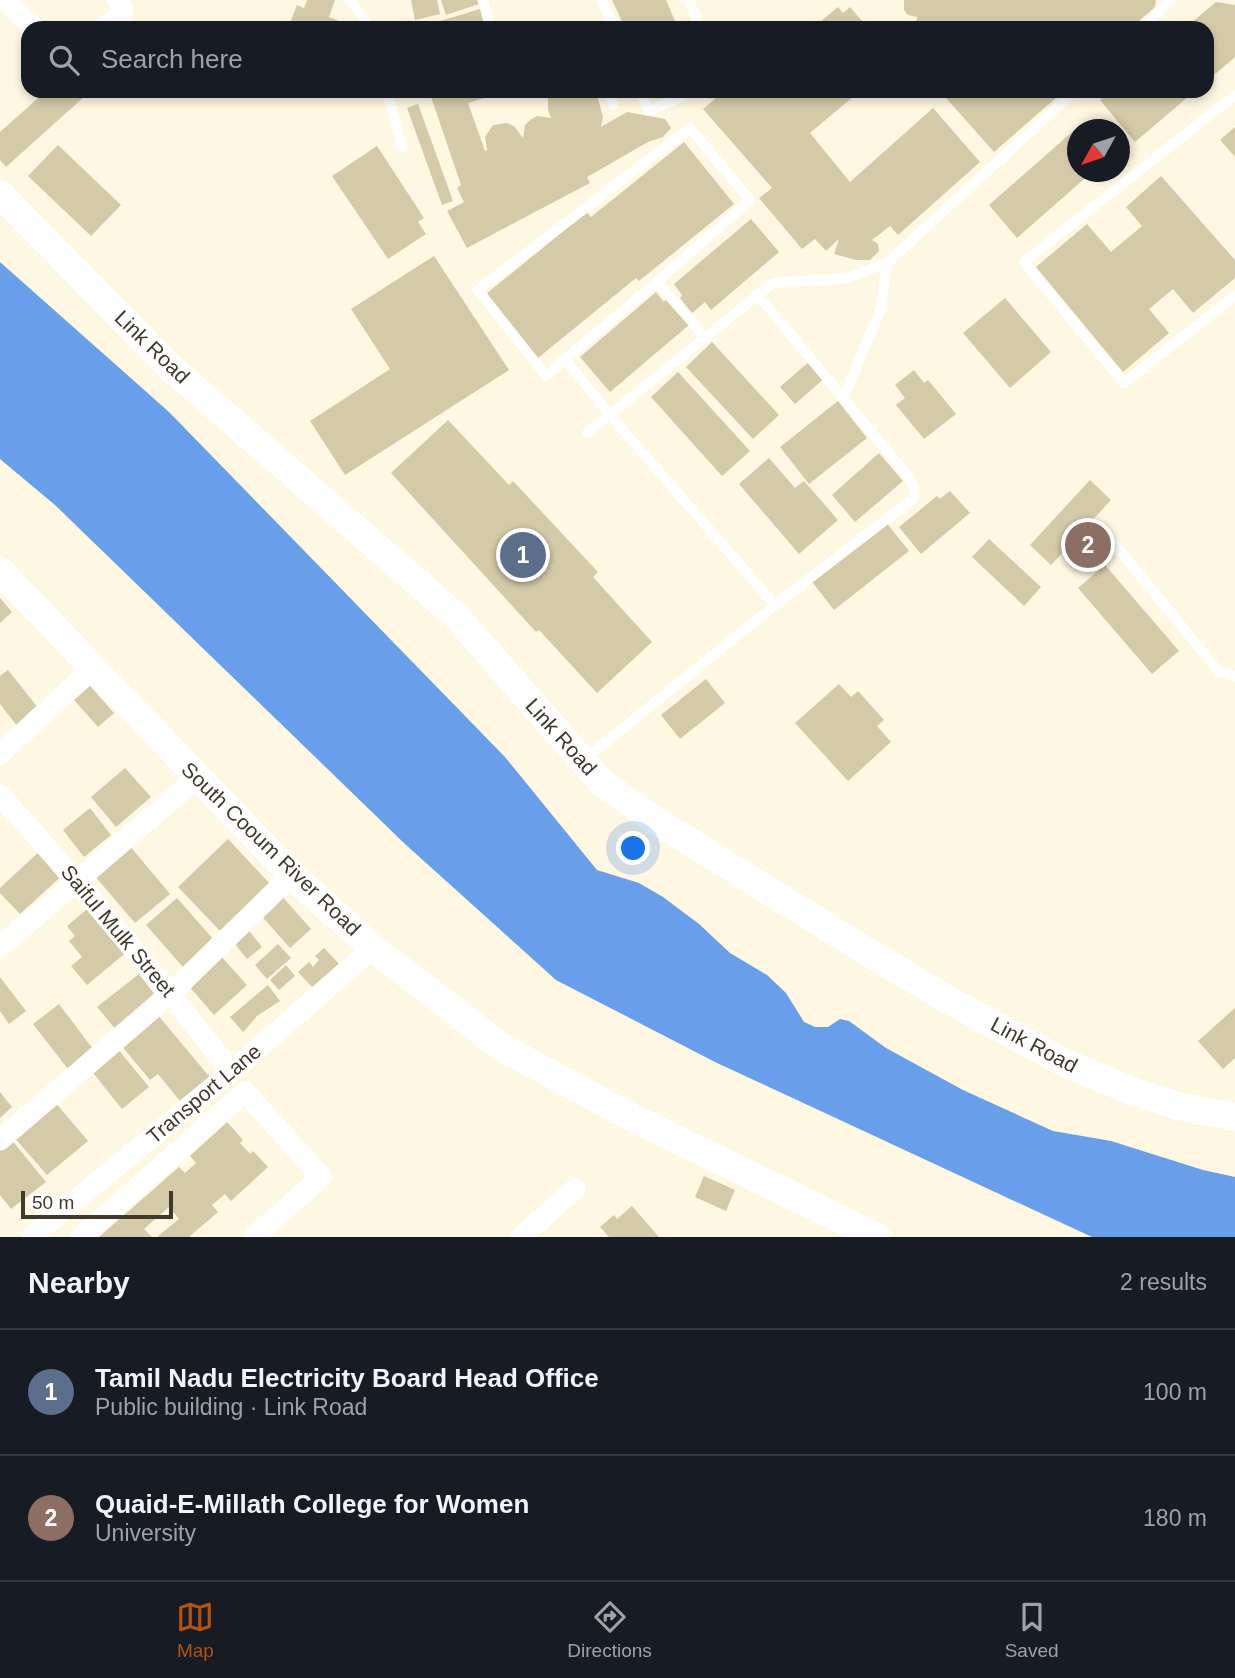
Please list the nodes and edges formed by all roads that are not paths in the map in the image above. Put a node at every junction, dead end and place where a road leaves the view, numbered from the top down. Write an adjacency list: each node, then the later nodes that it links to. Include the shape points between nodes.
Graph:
1 (5, 0): 8 (street)
2 (118, 0): 9 (street, via 122,15)
3 (350, 0): 10 (lane)
4 (482, 0): 11 (lane)
5 (602, 0): 12 (lane)
6 (689, 0): 13 (lane)
7 (1170, 0): 14 (lane)
8 (27, 21)
9 (113, 21)
10 (366, 21)
11 (488, 21)
12 (611, 21)
13 (697, 21)
14 (1150, 21)
15 (1235, 95): 27 (lane, via 1024,262 1125,383)
16 (389, 98): 22 (lane)
17 (610, 98): 21 (lane)
18 (643, 98): 19 (lane, via 649,111)
19 (678, 98)
20 (1067, 98): 24 (lane)
21 (613, 105)
22 (402, 147)
23 (0, 194): 39 (street, Link Road, via 170,367 456,616)
24 (887, 263): 26 (lane, via 846,278 772,283); 30 (lane, via 881,309)
25 (657, 282): 28 (lane); 29 (lane); 29 (lane, via 750,200 690,128 478,290 546,376)
26 (757, 294): 28 (lane); 30 (lane)
27 (1235, 296)
28 (705, 337): 31 (lane)
29 (565, 359): 31 (lane)
30 (843, 398): 35 (lane, via 908,476 914,498)
31 (609, 414): 32 (lane); 35 (lane)
32 (587, 433)
33 (1113, 542): 37 (lane, via 1219,671)
34 (0, 571): 36 (street, South Cooum River Road)
35 (775, 605): 39 (lane)
36 (93, 668): 38 (street); 40 (street, South Cooum River Road)
37 (1235, 676)
38 (0, 754)
39 (582, 762): 48 (street, Link Road, via 603,784 683,838 910,977 1065,1063 1137,1093)
40 (197, 778): 42 (street, South Cooum River Road); 43 (street)
41 (0, 795): 43 (street, Saiful Mulk Street)
42 (292, 875): 45 (street, South Cooum River Road); 46 (street)
43 (78, 882): 44 (street); 46 (street, Saiful Mulk Street)
44 (0, 947)
45 (373, 948): 47 (street, Transport Lane); 55 (street, South Cooum River Road, via 503,1048 629,1116)
46 (171, 992): 47 (street, Saiful Mulk Street); 49 (street)
47 (231, 1072): 51 (street, Transport Lane)
48 (1235, 1117)
49 (0, 1140)
50 (575, 1189): 54 (street)
51 (32, 1237)
52 (81, 1237): 53 (street, via 245,1092 321,1177)
53 (254, 1237)
54 (521, 1237)
55 (877, 1237)

